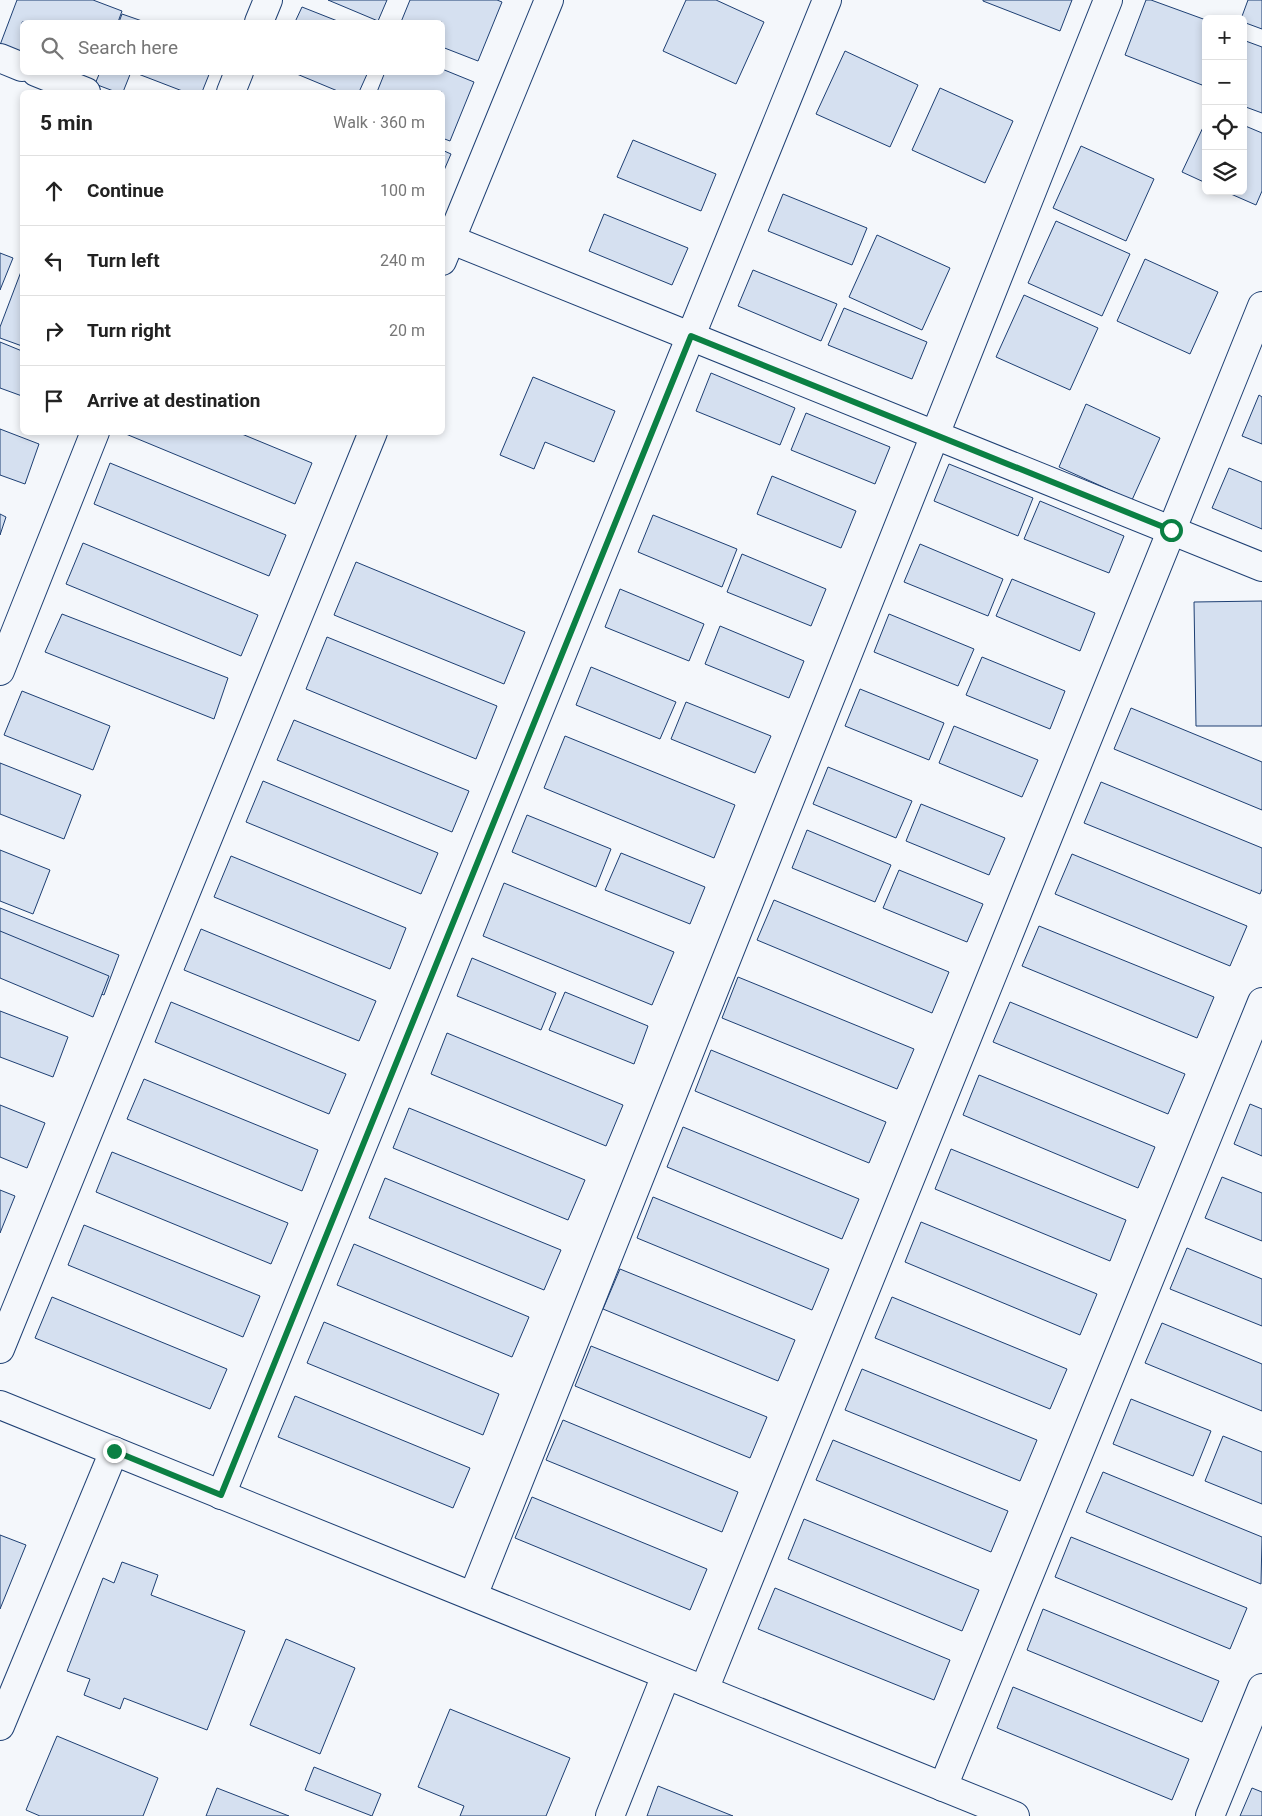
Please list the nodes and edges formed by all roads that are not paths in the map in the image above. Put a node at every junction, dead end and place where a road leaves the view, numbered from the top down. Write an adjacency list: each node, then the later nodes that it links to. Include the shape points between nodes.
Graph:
1 (268, 0): 5 (street)
2 (549, 0): 12 (street)
3 (827, 0): 14 (street)
4 (1108, 0): 17 (street)
5 (260, 20)
6 (0, 58): 7 (street)
7 (20, 66)
8 (44, 75): 10 (street)
9 (238, 75): 11 (street)
10 (81, 90)
11 (232, 90)
12 (445, 246): 14 (street)
13 (1262, 306): 18 (street)
14 (691, 336): 17 (street); 25 (street)
15 (94, 435): 20 (street)
16 (372, 435): 22 (street)
17 (935, 435): 18 (street); 26 (street)
18 (1171, 530): 19 (street); 29 (street)
19 (1262, 567)
20 (0, 671)
21 (1262, 1002): 31 (street)
22 (0, 1349)
23 (0, 1405): 24 (street)
24 (114, 1451): 25 (street); 30 (street)
25 (221, 1495): 26 (street)
26 (473, 1596): 27 (street)
27 (666, 1675): 29 (street); 32 (street)
28 (1262, 1688): 34 (street)
29 (704, 1690): 31 (street)
30 (0, 1726)
31 (943, 1787): 33 (street)
32 (610, 1816)
33 (1015, 1816)
34 (1210, 1816)

